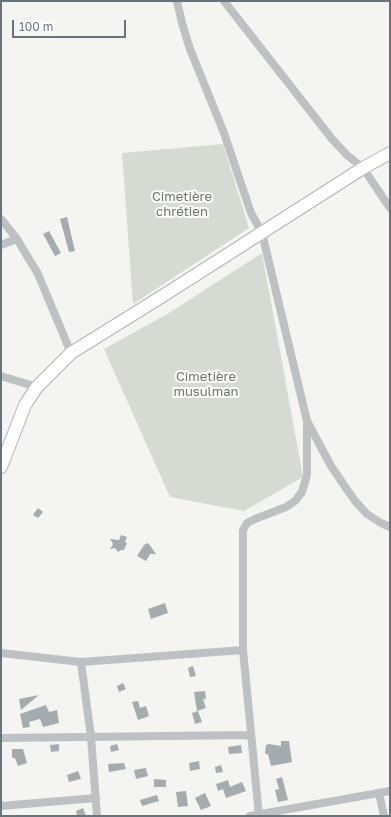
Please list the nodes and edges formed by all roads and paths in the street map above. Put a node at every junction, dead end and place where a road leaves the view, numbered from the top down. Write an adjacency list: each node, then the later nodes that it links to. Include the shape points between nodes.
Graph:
1 (177, 1): 7 (street, via 190,49 224,132 251,213)
2 (224, 1): 4 (street, via 332,139)
3 (390, 153): 4 (street)
4 (363, 168): 5 (street); 7 (street)
5 (390, 208)
6 (1, 219): 8 (street)
7 (262, 232): 10 (street); 13 (street)
8 (17, 239): 9 (street); 10 (street, via 38,274)
9 (1, 245)
10 (71, 353): 12 (street)
11 (1, 376): 12 (street)
12 (37, 387): 14 (street, via 25,405)
13 (307, 421): 15 (street, via 331,466 355,501 367,514); 16 (street, via 307,475 302,492 286,507 247,523 243,530)
14 (1, 467)
15 (390, 527)
16 (242, 650): 18 (street); 19 (street)
17 (1, 653): 18 (street)
18 (80, 662): 20 (street)
19 (250, 735): 20 (street); 27 (street)
20 (91, 737): 21 (street); 24 (street)
21 (1, 738)
22 (390, 791): 23 (street)
23 (379, 793): 27 (street); 28 (street)
24 (96, 798): 25 (street); 26 (street)
25 (1, 806)
26 (97, 816)
27 (256, 816)
28 (384, 816)

